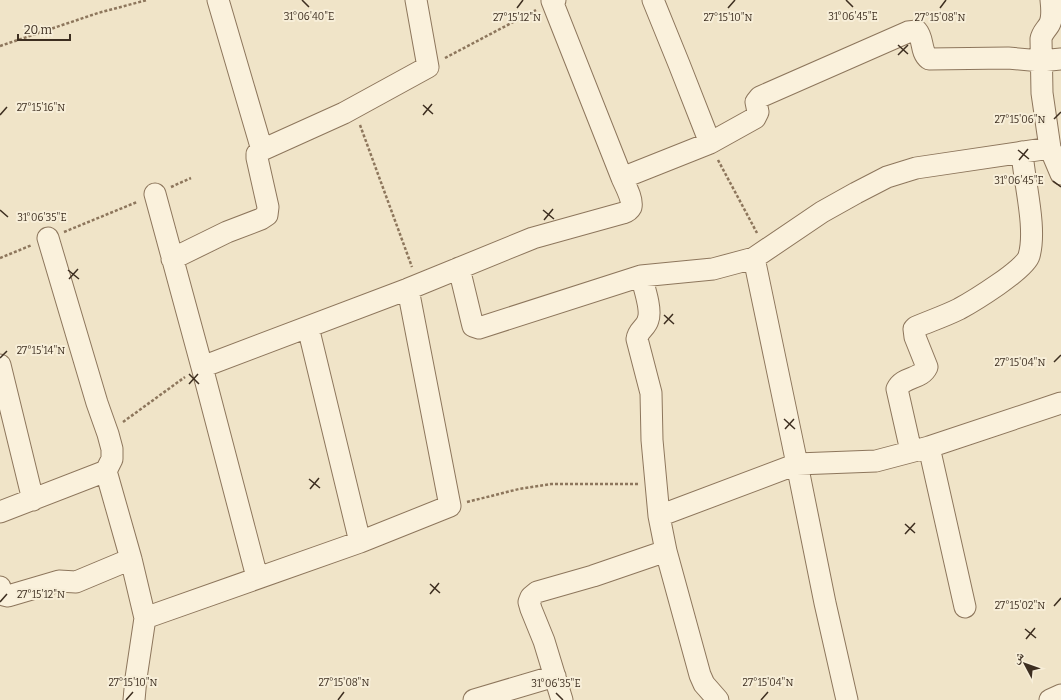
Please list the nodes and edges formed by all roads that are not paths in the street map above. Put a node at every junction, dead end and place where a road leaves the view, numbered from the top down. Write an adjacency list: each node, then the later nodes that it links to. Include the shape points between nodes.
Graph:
1 (218, 0): 9 (street)
2 (416, 0): 9 (street, via 428,67 354,108)
3 (652, 0): 7 (street)
4 (1051, 0): 6 (street, via 1052,19 1041,39)
5 (554, 1): 12 (street)
6 (1051, 60): 7 (street, via 928,59 923,52 919,34 913,31 760,97 756,102 758,112 755,118); 8 (street, via 1042,93)
7 (710, 143): 12 (street)
8 (1050, 148): 10 (street); 11 (street)
9 (262, 150): 16 (street, via 257,154 257,158 268,207 267,215)
10 (1022, 152): 15 (street, via 916,168 888,177 822,212); 24 (street, via 1030,210 1029,258 987,292 958,309 914,329 927,367 921,374 903,382 898,389)
11 (1061, 174)
12 (622, 178): 17 (street, via 631,206 623,213 533,238)
13 (155, 194): 16 (street)
14 (48, 238): 26 (street, via 112,449 112,459)
15 (760, 254): 18 (street, via 713,269); 25 (street)
16 (172, 259): 22 (street)
17 (459, 268): 18 (street, via 472,322 476,328); 19 (street)
18 (641, 276): 29 (street, via 649,313 648,320 639,331 637,339 651,393 652,440)
19 (413, 286): 20 (street); 30 (street, via 450,506)
20 (308, 326): 22 (street); 30 (street)
21 (0, 365): 27 (street)
22 (202, 367): 33 (street)
23 (1061, 403): 24 (street)
24 (920, 449): 25 (street, via 876,461); 35 (street)
25 (797, 464): 29 (street); 43 (street)
26 (106, 471): 27 (street); 32 (street)
27 (33, 500): 28 (street)
28 (0, 512)
29 (659, 516): 31 (street)
30 (360, 542): 33 (street)
31 (666, 551): 37 (street, via 537,592 531,597 530,609); 42 (street, via 700,675)
32 (131, 559): 34 (street, via 76,582 59,581 8,596 1,592); 36 (street)
33 (257, 577): 36 (street)
34 (0, 587)
35 (966, 607)
36 (145, 618): 39 (street)
37 (555, 676): 40 (street); 41 (street)
38 (1061, 695): 44 (street)
39 (134, 700)
40 (474, 700)
41 (562, 700)
42 (718, 700)
43 (847, 700)
44 (1050, 700)

